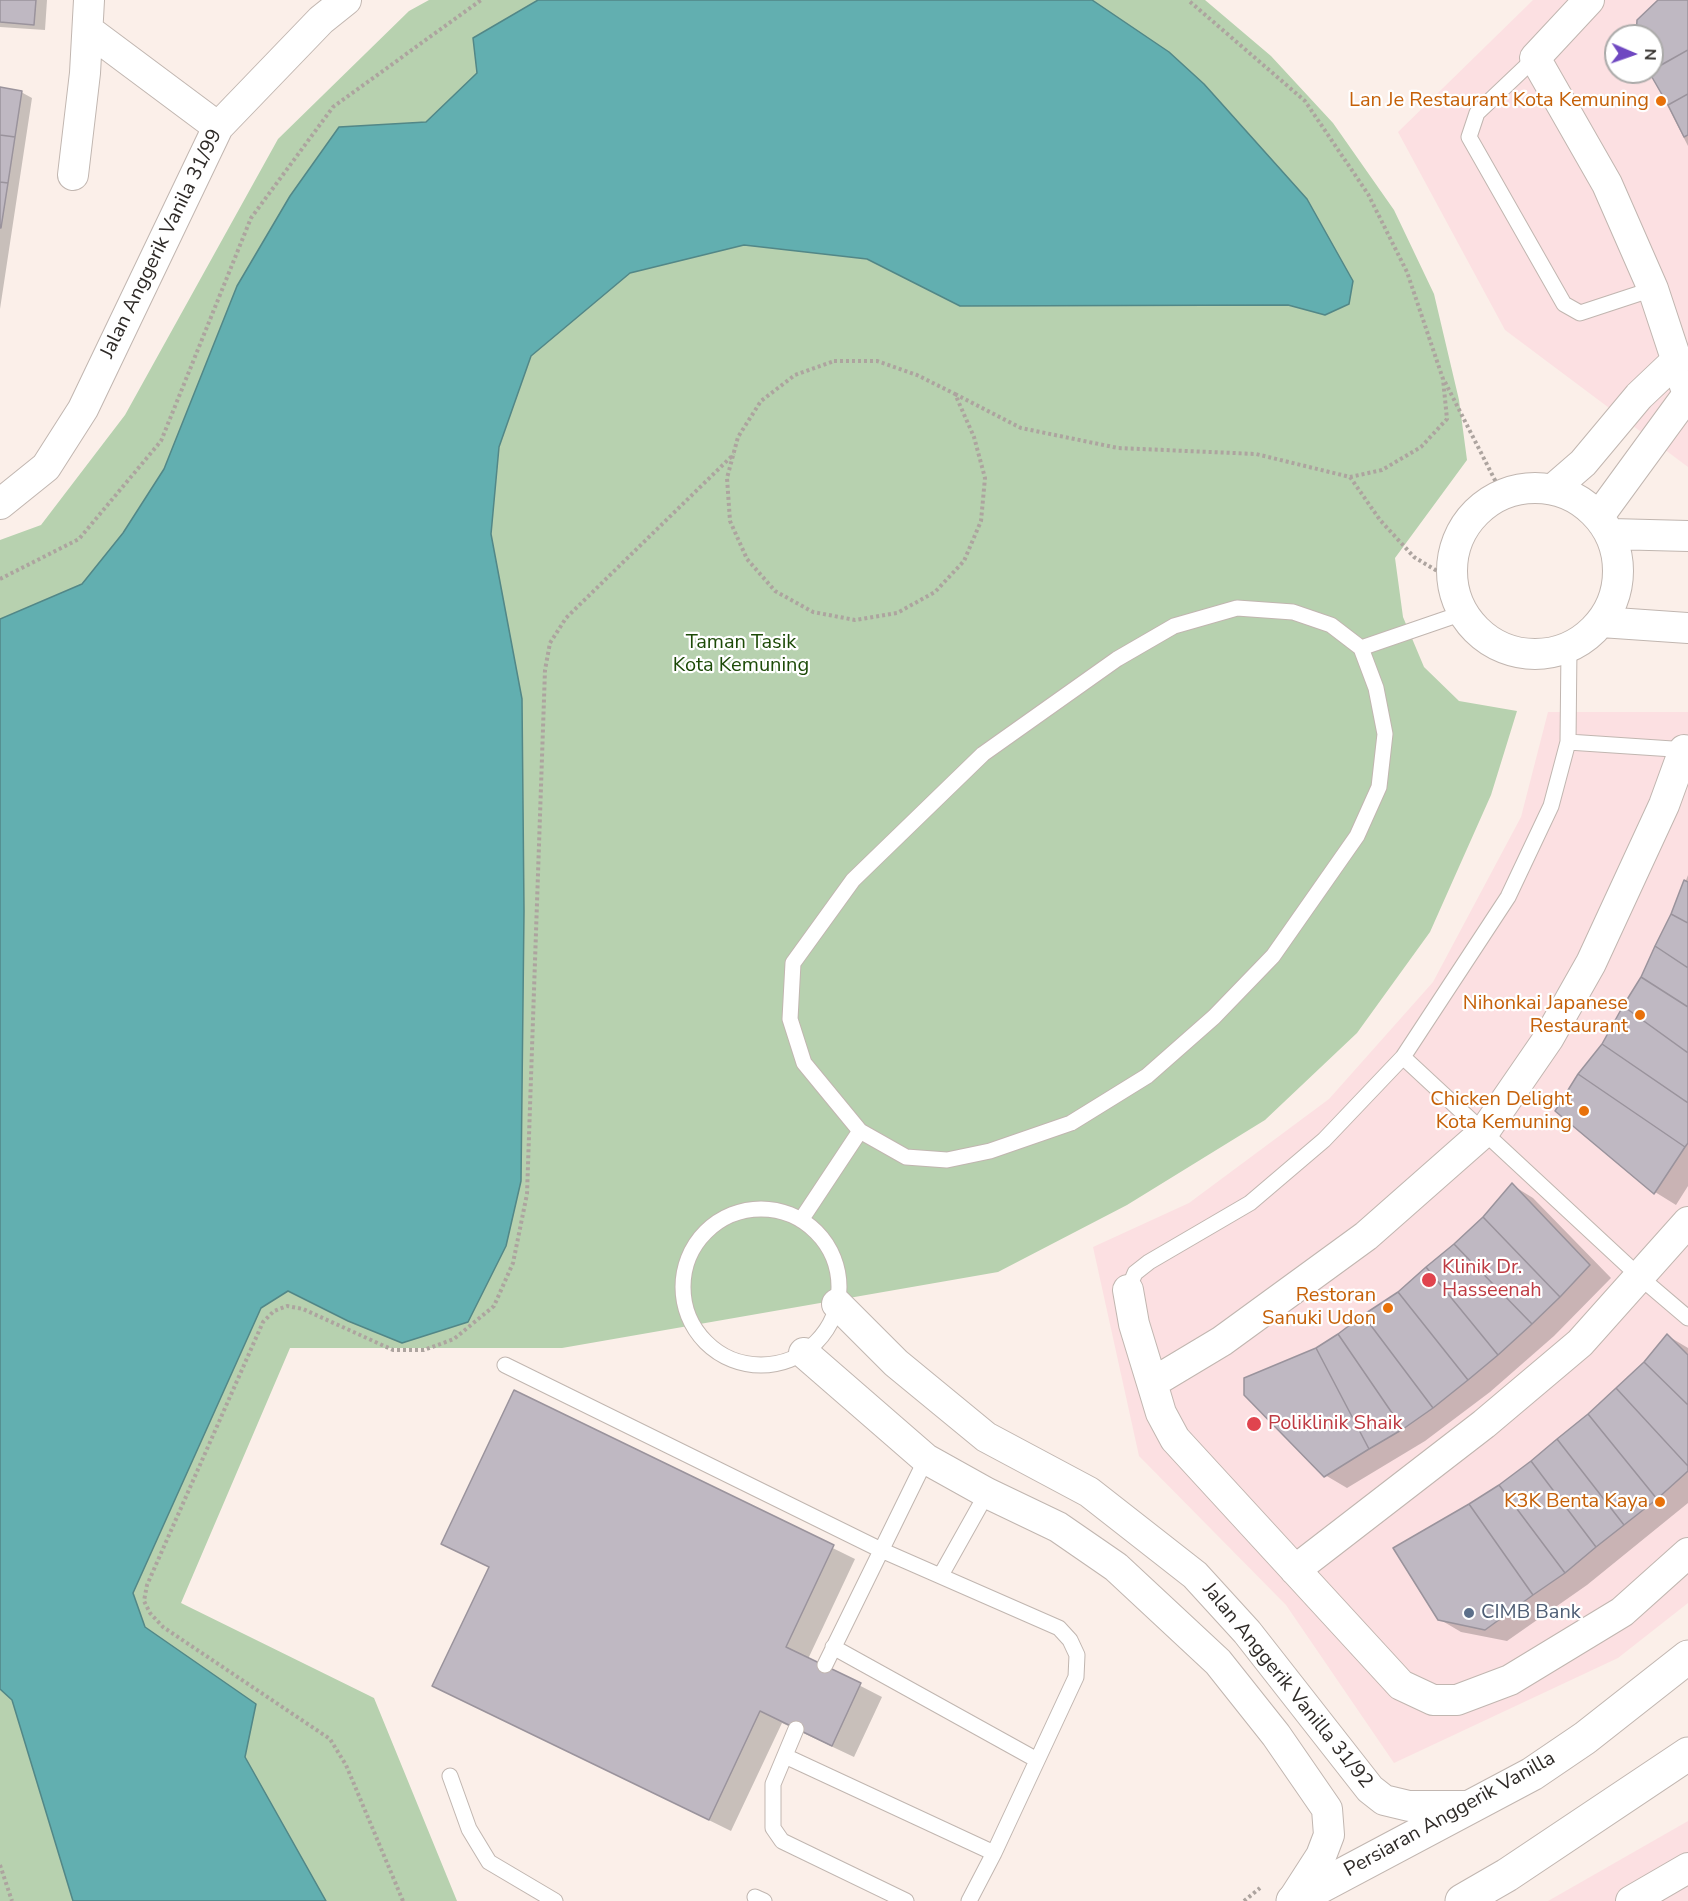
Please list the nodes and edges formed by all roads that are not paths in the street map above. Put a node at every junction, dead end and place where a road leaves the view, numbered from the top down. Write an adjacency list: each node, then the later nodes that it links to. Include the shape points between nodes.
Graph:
1 (89, 0): 4 (street)
2 (346, 0): 6 (street, Jalan Anggerik Vanila 31/99, via 321,20)
3 (1589, 0): 5 (street)
4 (88, 30): 6 (street); 7 (street)
5 (1535, 58): 8 (street, via 1607,184); 8 (lane, via 1477,113 1469,137 1564,304 1580,313)
6 (218, 127): 12 (street, Jalan Anggerik Vanila 31/99, via 83,409 46,467)
7 (73, 175)
8 (1653, 289): 9 (street)
9 (1678, 359): 10 (street); 11 (street, via 1640,396 1583,463)
10 (1688, 394): 13 (street)
11 (1553, 489): 13 (street, via 1586,504); 15 (street, via 1518,488 1502,494 1479,508 1463,529 1454,553 1452,580)
12 (0, 504)
13 (1605, 525): 14 (street); 16 (street, via 1618,556 1618,579)
14 (1688, 536)
15 (1463, 613): 18 (lane); 19 (street, via 1473,628 1508,651 1549,654)
16 (1602, 622): 17 (street); 19 (street)
17 (1688, 628)
18 (1361, 648): 23 (lane, via 1376,688 1385,734 1379,787 1357,836 1273,956 1214,1017 1147,1076 1071,1123 990,1151 947,1160 906,1157); 23 (lane, via 1331,625 1293,612 1237,608 1174,626 1117,659 983,754 853,880 793,963 790,1019 804,1063)
19 (1569, 648): 20 (lane)
20 (1568, 742): 21 (lane); 22 (lane, via 1551,806 1508,897)
21 (1686, 750): 24 (street, via 1591,963 1548,1039)
22 (1404, 1057): 24 (lane); 28 (lane, via 1324,1140 1250,1203 1149,1262 1135,1273)
23 (860, 1131): 25 (lane)
24 (1484, 1132): 27 (lane); 33 (street, via 1366,1236 1222,1341)
25 (801, 1220): 29 (lane, via 828,1247 836,1265); 31 (lane, via 763,1209 744,1210 726,1217 696,1242 683,1279 688,1318 712,1349 747,1365 786,1362)
26 (1688, 1222): 27 (street)
27 (1641, 1278): 30 (lane); 38 (street, via 1571,1351 1484,1424)
28 (1128, 1290): 33 (street)
29 (837, 1304): 31 (lane, via 825,1332); 48 (street, Jalan Anggerik Vanilla 31/92, via 896,1363 986,1437 1089,1492 1195,1575 1248,1632 1370,1789 1384,1800 1409,1806)
30 (1688, 1318)
31 (804, 1353): 34 (street, Jalan Anggerik Vanilla 31/92)
32 (505, 1365): 36 (lane)
33 (1152, 1383): 38 (street, via 1161,1413 1175,1439)
34 (926, 1459): 35 (street, Jalan Anggerik Vanilla 31/92); 36 (lane)
35 (987, 1493): 39 (lane); 54 (street, Jalan Anggerik Vanilla 31/92, via 1058,1527 1116,1567 1218,1662 1276,1735 1327,1809 1329,1835 1322,1856)
36 (880, 1550): 39 (lane); 40 (lane)
37 (1688, 1553): 38 (street, via 1622,1612 1510,1680 1457,1700 1433,1700 1401,1686)
38 (1295, 1570)
39 (941, 1575): 46 (lane, via 1059,1628 1070,1640 1077,1655 1076,1677)
40 (833, 1647): 42 (lane); 46 (lane)
41 (1688, 1657): 48 (main road, Persiaran Anggerik Vanilla, via 1585,1738 1532,1774)
42 (825, 1665)
43 (796, 1729): 45 (lane)
44 (1688, 1754): 55 (main road)
45 (786, 1756): 49 (lane); 52 (lane, via 773,1784 771,1803 773,1828 782,1841)
46 (1037, 1760): 49 (lane)
47 (450, 1776): 51 (lane, via 469,1829 489,1862)
48 (1469, 1806): 54 (main road, Persiaran Anggerik Vanilla)
49 (994, 1853): 53 (lane)
50 (1688, 1868): 56 (street)
51 (555, 1901)
52 (906, 1901)
53 (969, 1901)
54 (1293, 1901)
55 (1462, 1901)
56 (1631, 1901)

